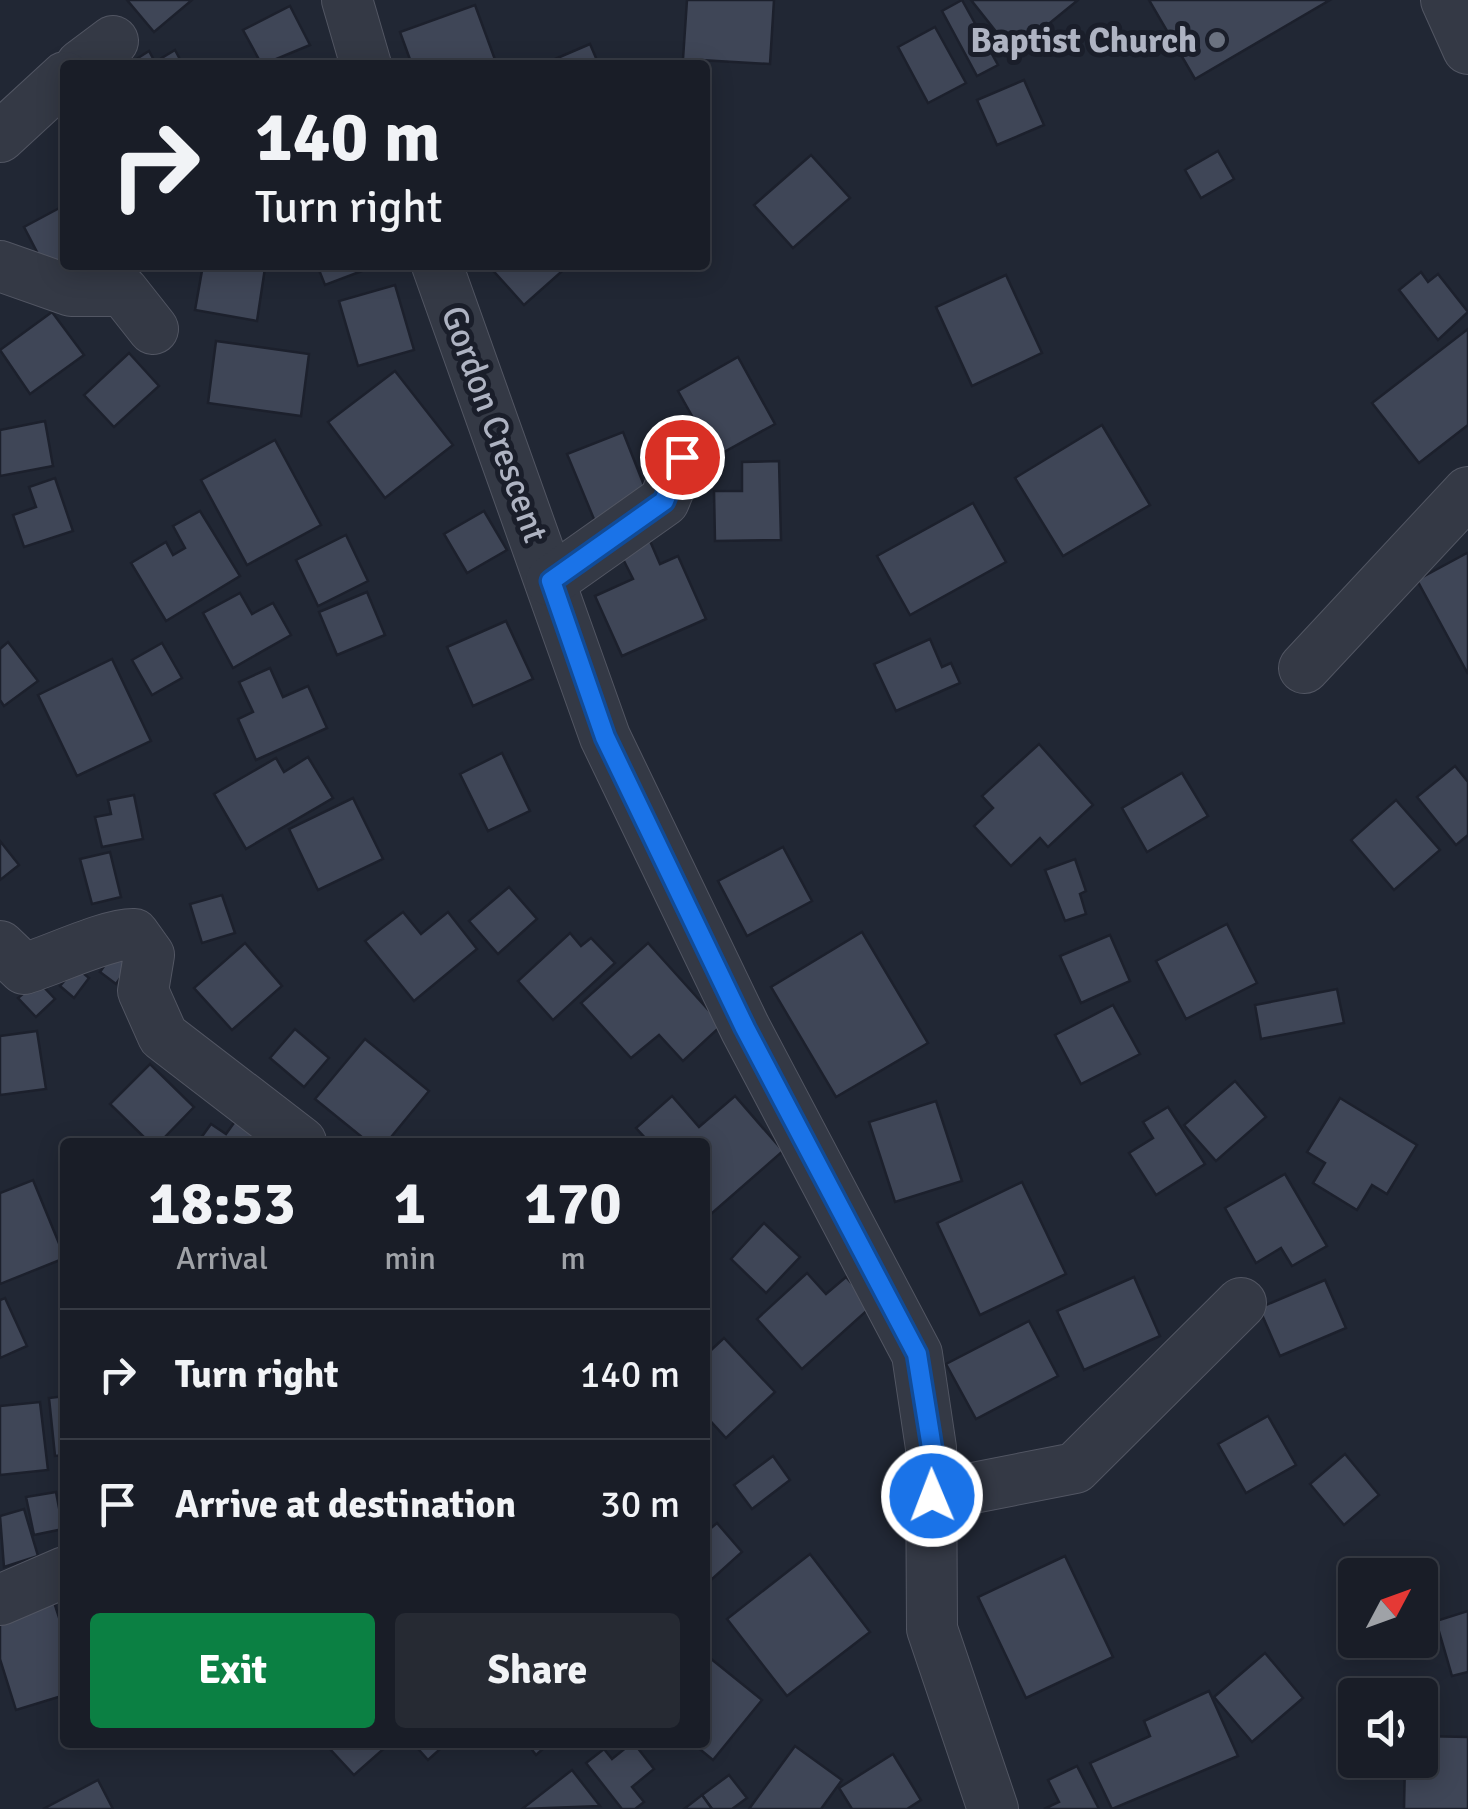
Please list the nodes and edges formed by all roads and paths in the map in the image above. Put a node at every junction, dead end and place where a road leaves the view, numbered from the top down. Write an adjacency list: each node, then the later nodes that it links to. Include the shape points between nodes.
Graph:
1 (346, 0): 4 (street)
2 (1446, 0): 3 (street)
3 (1468, 49)
4 (364, 60)
5 (60, 81): 6 (street)
6 (0, 137)
7 (0, 266): 9 (street, via 71,291 123,291)
8 (439, 270): 12 (street, Gordon Crescent)
9 (153, 329)
10 (682, 457): 12 (street, via 664,501)
11 (1468, 492): 13 (street)
12 (551, 581): 17 (street, Gordon Crescent, via 605,737 745,1028 917,1354 932,1448)
13 (1304, 668)
14 (0, 946): 15 (street, via 24,970 115,934 134,934 149,955 143,991 163,1036)
15 (296, 1138)
16 (1241, 1302): 17 (street, via 1075,1468)
17 (932, 1496): 20 (street, Gordon Crescent, via 932,1629)
18 (60, 1574): 19 (street)
19 (0, 1600)
20 (993, 1809)

